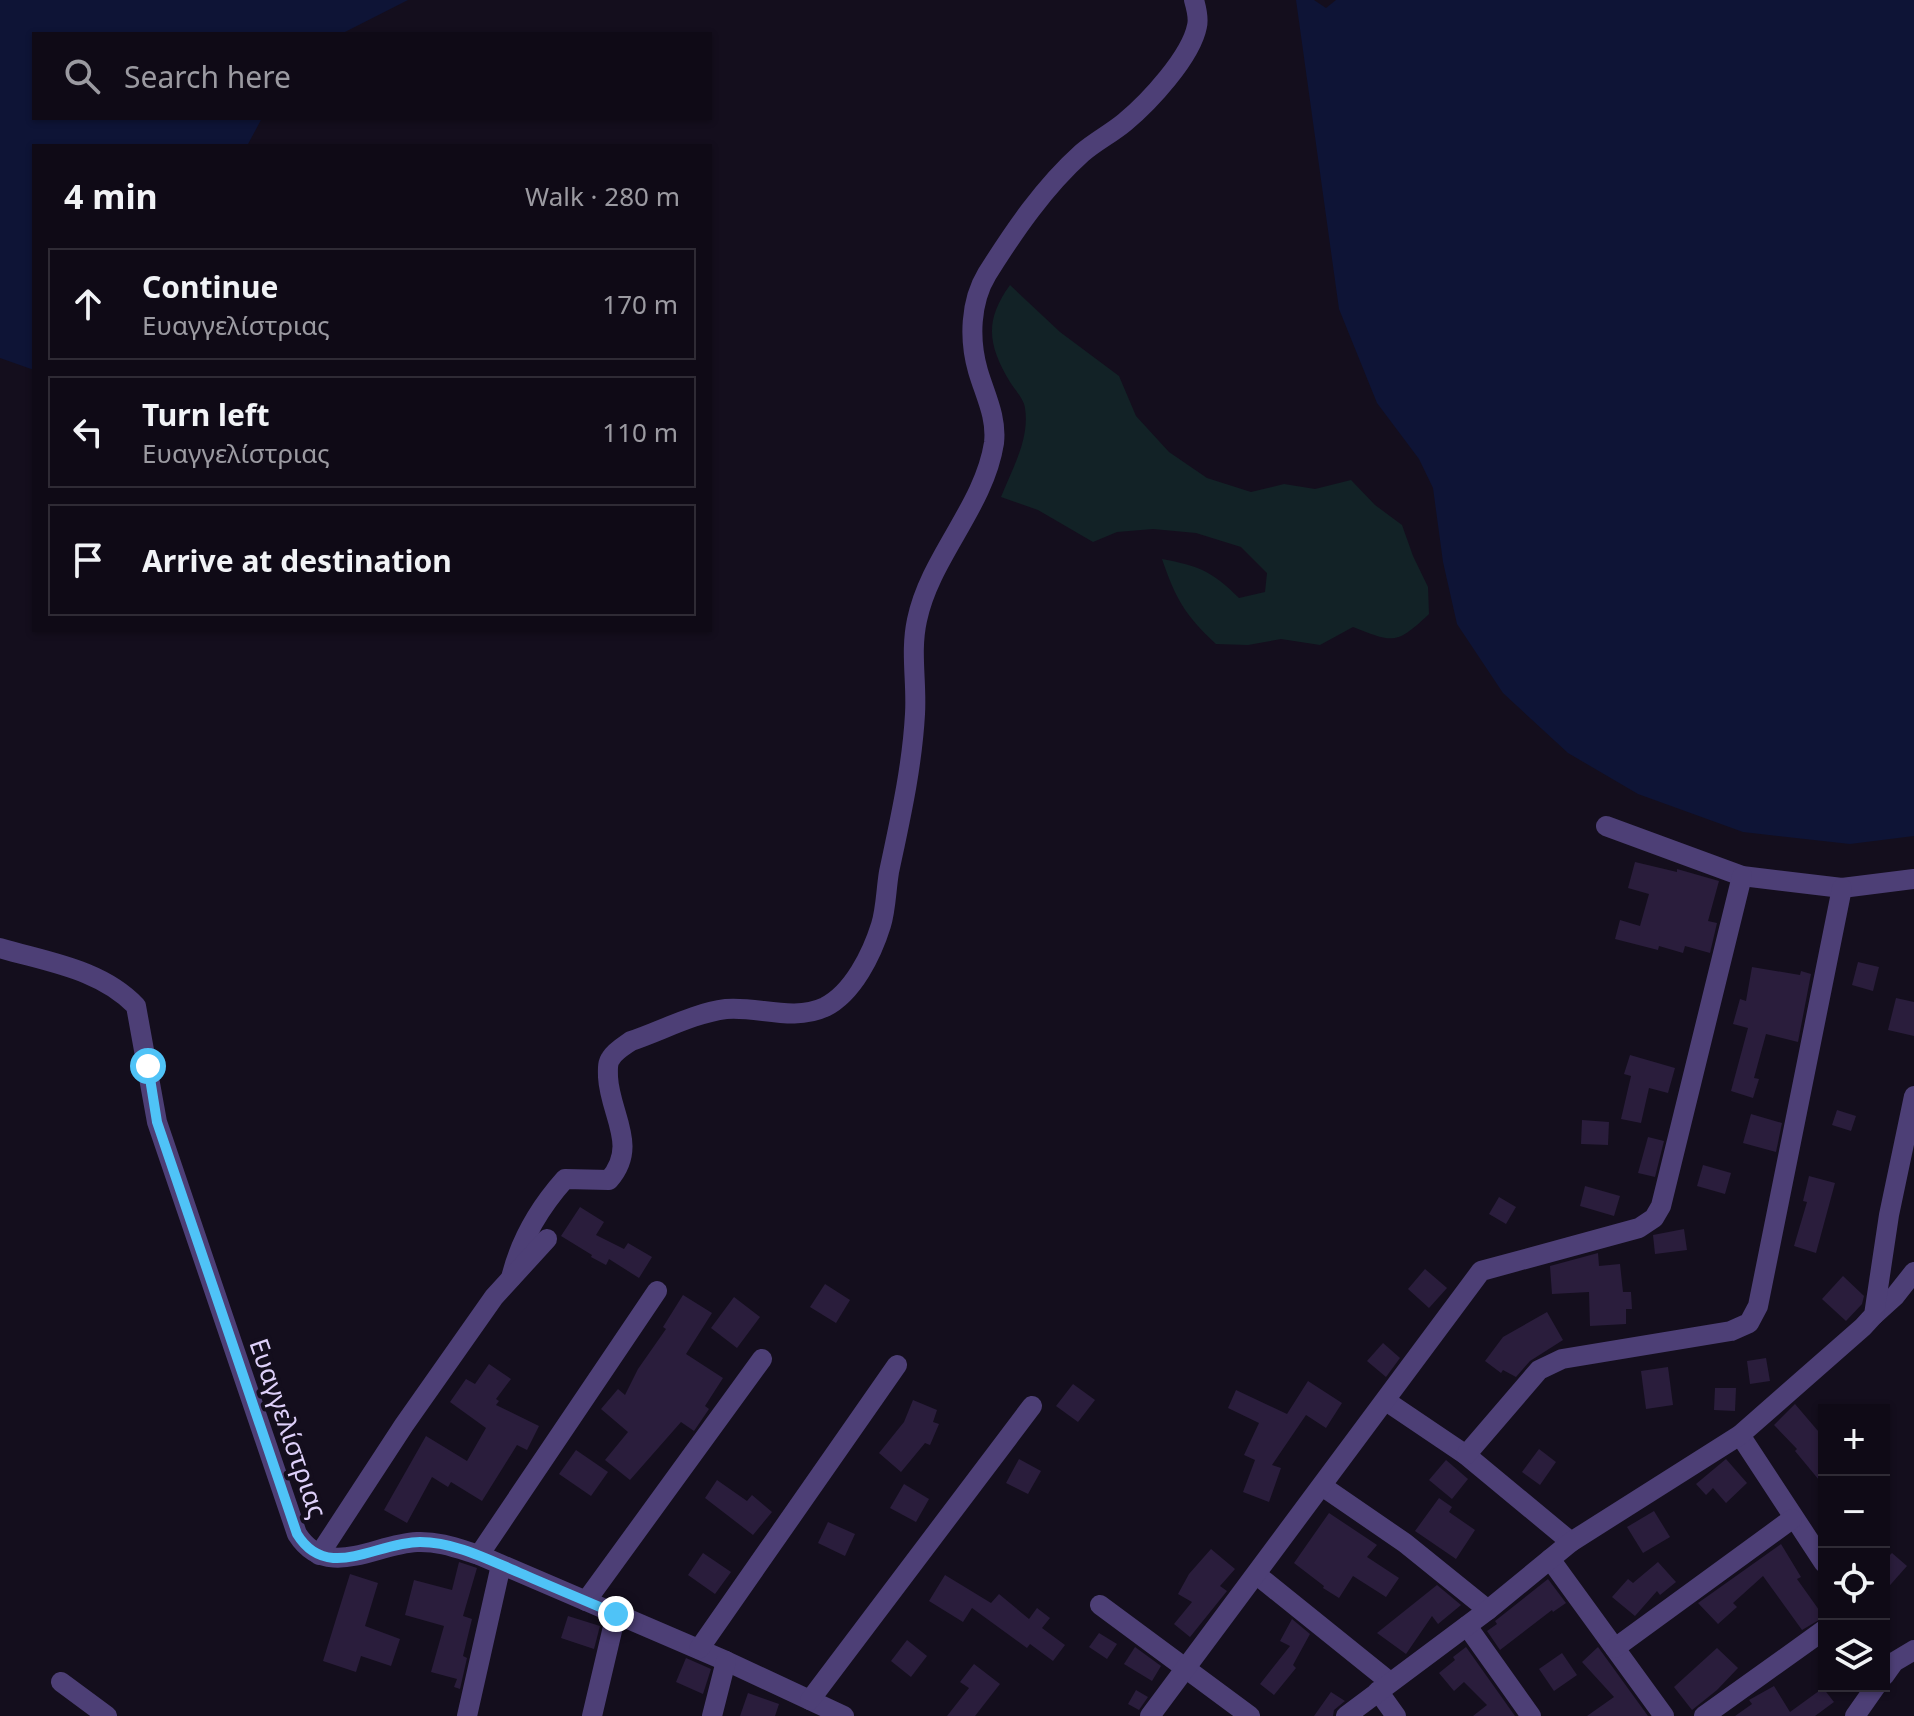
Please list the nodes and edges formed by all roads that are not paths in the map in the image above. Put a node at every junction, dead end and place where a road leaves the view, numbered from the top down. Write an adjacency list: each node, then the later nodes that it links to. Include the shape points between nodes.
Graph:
1 (1194, 0): 10 (street, via 1198,25 1187,51 1127,120 1082,154 1029,212 975,300 977,368 993,412 994,442 984,477 924,593 916,622 916,711 909,776 881,925 862,968 844,993 824,1007 800,1013 721,1010 619,1050 608,1068 624,1152 620,1168 609,1180 565,1179 537,1217)
2 (1606, 826): 3 (street)
3 (1742, 876): 5 (street); 15 (street, via 1654,1218 1639,1228 1481,1271)
4 (1914, 879): 5 (street)
5 (1842, 888): 18 (street, via 1758,1306 1749,1323 1731,1331 1562,1359 1539,1370)
6 (0, 948): 22 (street, Ευαγγελίστριας, via 102,979 136,1006 157,1122 297,1534)
7 (1914, 1096): 12 (street)
8 (547, 1239): 10 (street)
9 (1914, 1272): 12 (street)
10 (511, 1278): 22 (street, via 404,1425)
11 (657, 1291): 23 (street)
12 (1874, 1315): 17 (street)
13 (762, 1359): 28 (street)
14 (897, 1365): 35 (street)
15 (1386, 1401): 18 (street); 19 (street)
16 (1032, 1406): 43 (street)
17 (1740, 1435): 20 (street); 21 (street)
18 (1466, 1455): 21 (street)
19 (1322, 1486): 27 (street); 30 (street, via 1405,1543)
20 (1792, 1519): 24 (street); 34 (street)
21 (1571, 1542): 25 (street)
22 (319, 1555): 23 (street, Ευαγγελίστριας, via 343,1559 422,1542)
23 (479, 1555): 26 (street, Ευαγγελίστριας)
24 (1818, 1555)
25 (1550, 1559): 30 (street); 34 (street)
26 (501, 1565): 28 (street, Ευαγγελίστριας); 46 (street)
27 (1257, 1575): 39 (street); 41 (street)
28 (586, 1601): 31 (street, Ευαγγελίστριας)
29 (1100, 1605): 39 (street)
30 (1488, 1610): 32 (street)
31 (616, 1614): 35 (street, Ευαγγελίστριας); 47 (street)
32 (1467, 1626): 41 (street); 53 (street)
33 (1818, 1634): 55 (street)
34 (1615, 1648): 54 (street)
35 (699, 1649): 37 (street, Ευαγγελίστριας)
36 (1914, 1650): 38 (street)
37 (726, 1661): 43 (street, Ευαγγελίστριας); 48 (street)
38 (1890, 1661)
39 (1186, 1667): 49 (street); 50 (street)
40 (61, 1682): 45 (street)
41 (1384, 1687): 51 (street); 52 (street)
42 (1872, 1692): 56 (street)
43 (810, 1700): 44 (street, Ευαγγελίστριας)
44 (835, 1714)
45 (107, 1716)
46 (467, 1716)
47 (592, 1716)
48 (712, 1716)
49 (1150, 1716)
50 (1250, 1716)
51 (1346, 1716)
52 (1396, 1716)
53 (1531, 1716)
54 (1664, 1716)
55 (1704, 1716)
56 (1855, 1716)

